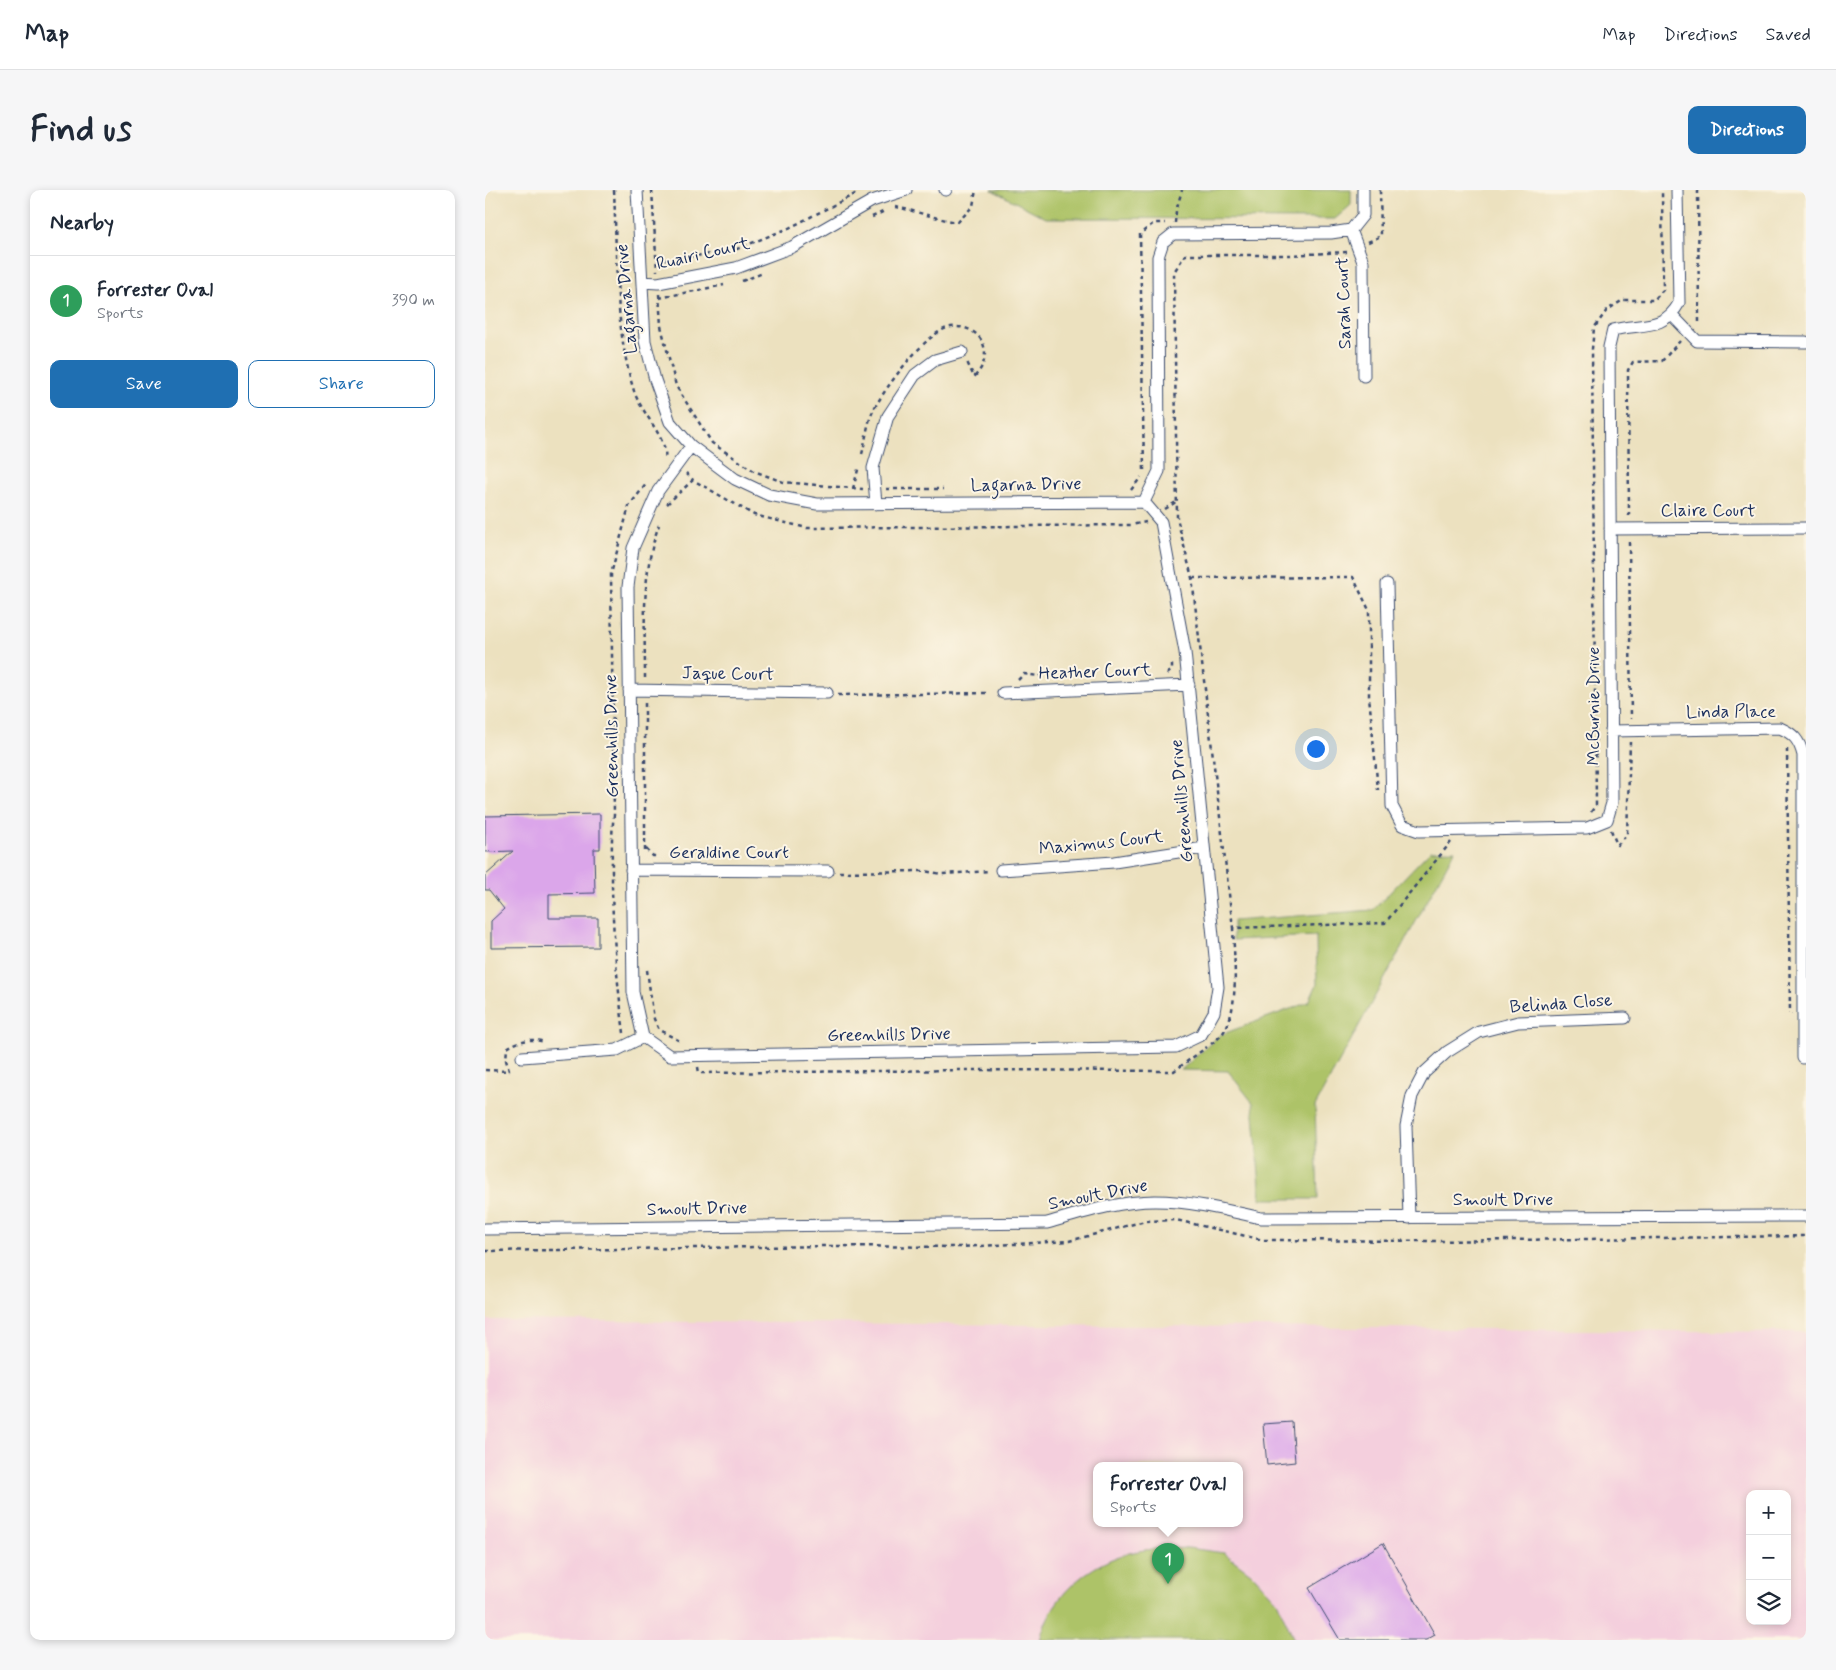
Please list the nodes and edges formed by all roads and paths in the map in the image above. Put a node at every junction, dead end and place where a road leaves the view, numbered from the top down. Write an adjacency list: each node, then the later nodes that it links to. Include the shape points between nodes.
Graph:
1 (614, 190): 31 (path, via 624,352 634,393 664,444 666,457)
2 (637, 190): 21 (street, Lagarna Drive)
3 (652, 190): 18 (path)
4 (863, 190): 18 (path, via 789,228 732,251)
5 (906, 190): 22 (street, Ruairi Court, via 872,201 792,247 736,268)
6 (976, 190): 13 (path, via 973,206 958,222 895,207)
7 (1182, 190): 14 (path)
8 (1363, 190): 16 (street, via 1363,214)
9 (1380, 190): 17 (path, via 1381,236)
10 (1662, 190): 64 (path, via 1663,290 1654,300 1623,300 1607,310 1594,328 1596,805)
11 (1677, 190): 25 (street, via 1679,303)
12 (1698, 190): 26 (path, via 1699,330)
13 (871, 218)
14 (1175, 224): 15 (path); 35 (path, via 1155,223 1140,234 1145,472 1131,490)
15 (1184, 224)
16 (1351, 230): 17 (street, Sarah Court); 36 (street, via 1331,233 1173,234 1163,242 1158,257 1159,472)
17 (1359, 246): 29 (street, Sarah Court, via 1363,262); 37 (path, via 1344,254 1185,255 1174,272)
18 (657, 261): 22 (path)
19 (765, 272): 20 (path)
20 (739, 281)
21 (642, 282): 22 (street, Ruairi Court); 30 (street, Lagarna Drive, via 645,341 655,380 670,422)
22 (658, 283): 24 (path)
23 (731, 283): 24 (path)
24 (659, 298): 33 (path, via 661,326 676,386 712,443 754,471 783,482)
25 (1672, 315): 26 (street); 44 (street, McBurnie Drive, via 1653,324 1613,330 1609,347)
26 (1691, 335): 27 (street, via 1697,341); 43 (path, via 1680,341 1661,361 1633,362 1628,370)
27 (1806, 342)
28 (963, 352): 33 (street, via 935,360 915,375 889,416 873,468)
29 (1363, 376)
30 (691, 446): 38 (street, Lagarna Drive, via 735,479 769,495 817,504); 55 (street, Greenhills Drive, via 659,491 633,548 628,587)
31 (661, 464)
32 (650, 478): 79 (path, via 629,506 611,574 612,900 618,994 625,1033)
33 (875, 489): 34 (path); 38 (street)
34 (944, 489)
35 (1121, 490)
36 (1144, 502): 38 (street, Lagarna Drive); 40 (street, Greenhills Drive)
37 (1176, 502): 40 (path); 45 (path)
38 (876, 504)
39 (666, 505): 40 (path, via 693,480 753,516 807,528 1131,525 1143,524)
40 (1156, 516): 48 (street, Greenhills Drive, via 1161,522)
41 (659, 523): 50 (path, via 646,576)
42 (1806, 528): 43 (street, Claire Court)
43 (1629, 529): 44 (street, Claire Court); 60 (path)
44 (1610, 530): 61 (street, McBurnie Drive)
45 (1192, 578): 47 (path); 63 (path, via 1353,576 1369,610 1369,696)
46 (1387, 584): 66 (street, via 1392,806 1402,825 1419,831)
47 (1201, 651): 48 (path); 74 (path)
48 (1185, 652): 54 (street, Greenhills Drive)
49 (1172, 662): 52 (path, via 1172,670)
50 (645, 671): 51 (path); 56 (path)
51 (650, 675)
52 (1165, 675)
53 (1053, 677): 58 (path, via 1024,674)
54 (1189, 685): 58 (street, Heather Court); 67 (street, Greenhills Drive)
55 (629, 690): 56 (street, Jaque Court); 70 (street, Greenhills Drive)
56 (645, 690): 57 (street, Jaque Court); 68 (path)
57 (827, 693): 58 (path)
58 (1003, 693)
59 (1640, 720): 60 (path)
60 (1631, 725): 61 (street, Linda Place); 62 (street, Linda Place, via 1779,728); 65 (path, via 1627,835 1617,845)
61 (1611, 730): 65 (street, McBurnie Drive, via 1612,802)
62 (1786, 731): 76 (street, Linda Place, via 1800,742 1803,755); 76 (path, via 1789,1014)
63 (1378, 792)
64 (1588, 818)
65 (1607, 820): 66 (street, via 1587,828)
66 (1452, 830): 74 (path, via 1451,842 1385,923)
67 (1204, 848): 72 (street, Maximus Court, via 1114,862); 81 (street, Greenhills Drive, via 1218,987 1214,1012 1201,1035 1176,1047)
68 (646, 849): 69 (path, via 653,856); 71 (path)
69 (663, 856)
70 (631, 870): 71 (street, Geraldine Court); 78 (street, Greenhills Drive, via 633,992)
71 (644, 870): 73 (street, Geraldine Court)
72 (1001, 870): 73 (path, via 941,874 924,871)
73 (828, 871)
74 (1233, 928): 81 (path, via 1231,1016 1223,1034 1174,1071 699,1074)
75 (646, 968): 81 (path, via 654,1019 659,1030 681,1042 695,1043)
76 (1803, 1014): 83 (street, Linda Place)
77 (1625, 1018): 86 (street, Belinda Close, via 1518,1022 1479,1032 1447,1052 1424,1073 1412,1096 1406,1126)
78 (643, 1037): 81 (street, Greenhills Drive, via 670,1056); 82 (street, via 617,1050)
79 (621, 1038)
80 (545, 1042): 84 (path, via 519,1040 507,1048 509,1070)
81 (697, 1056)
82 (523, 1057)
83 (1803, 1058)
84 (485, 1070)
85 (1806, 1216): 86 (street, Smoult Drive)
86 (1409, 1218): 87 (street, Smoult Drive, via 1261,1218 1209,1206 1155,1201 1097,1209 1047,1223)
87 (485, 1229)
88 (1806, 1236): 89 (path, via 1263,1240 1176,1220 1145,1220 1069,1241 961,1247)
89 (485, 1251)

